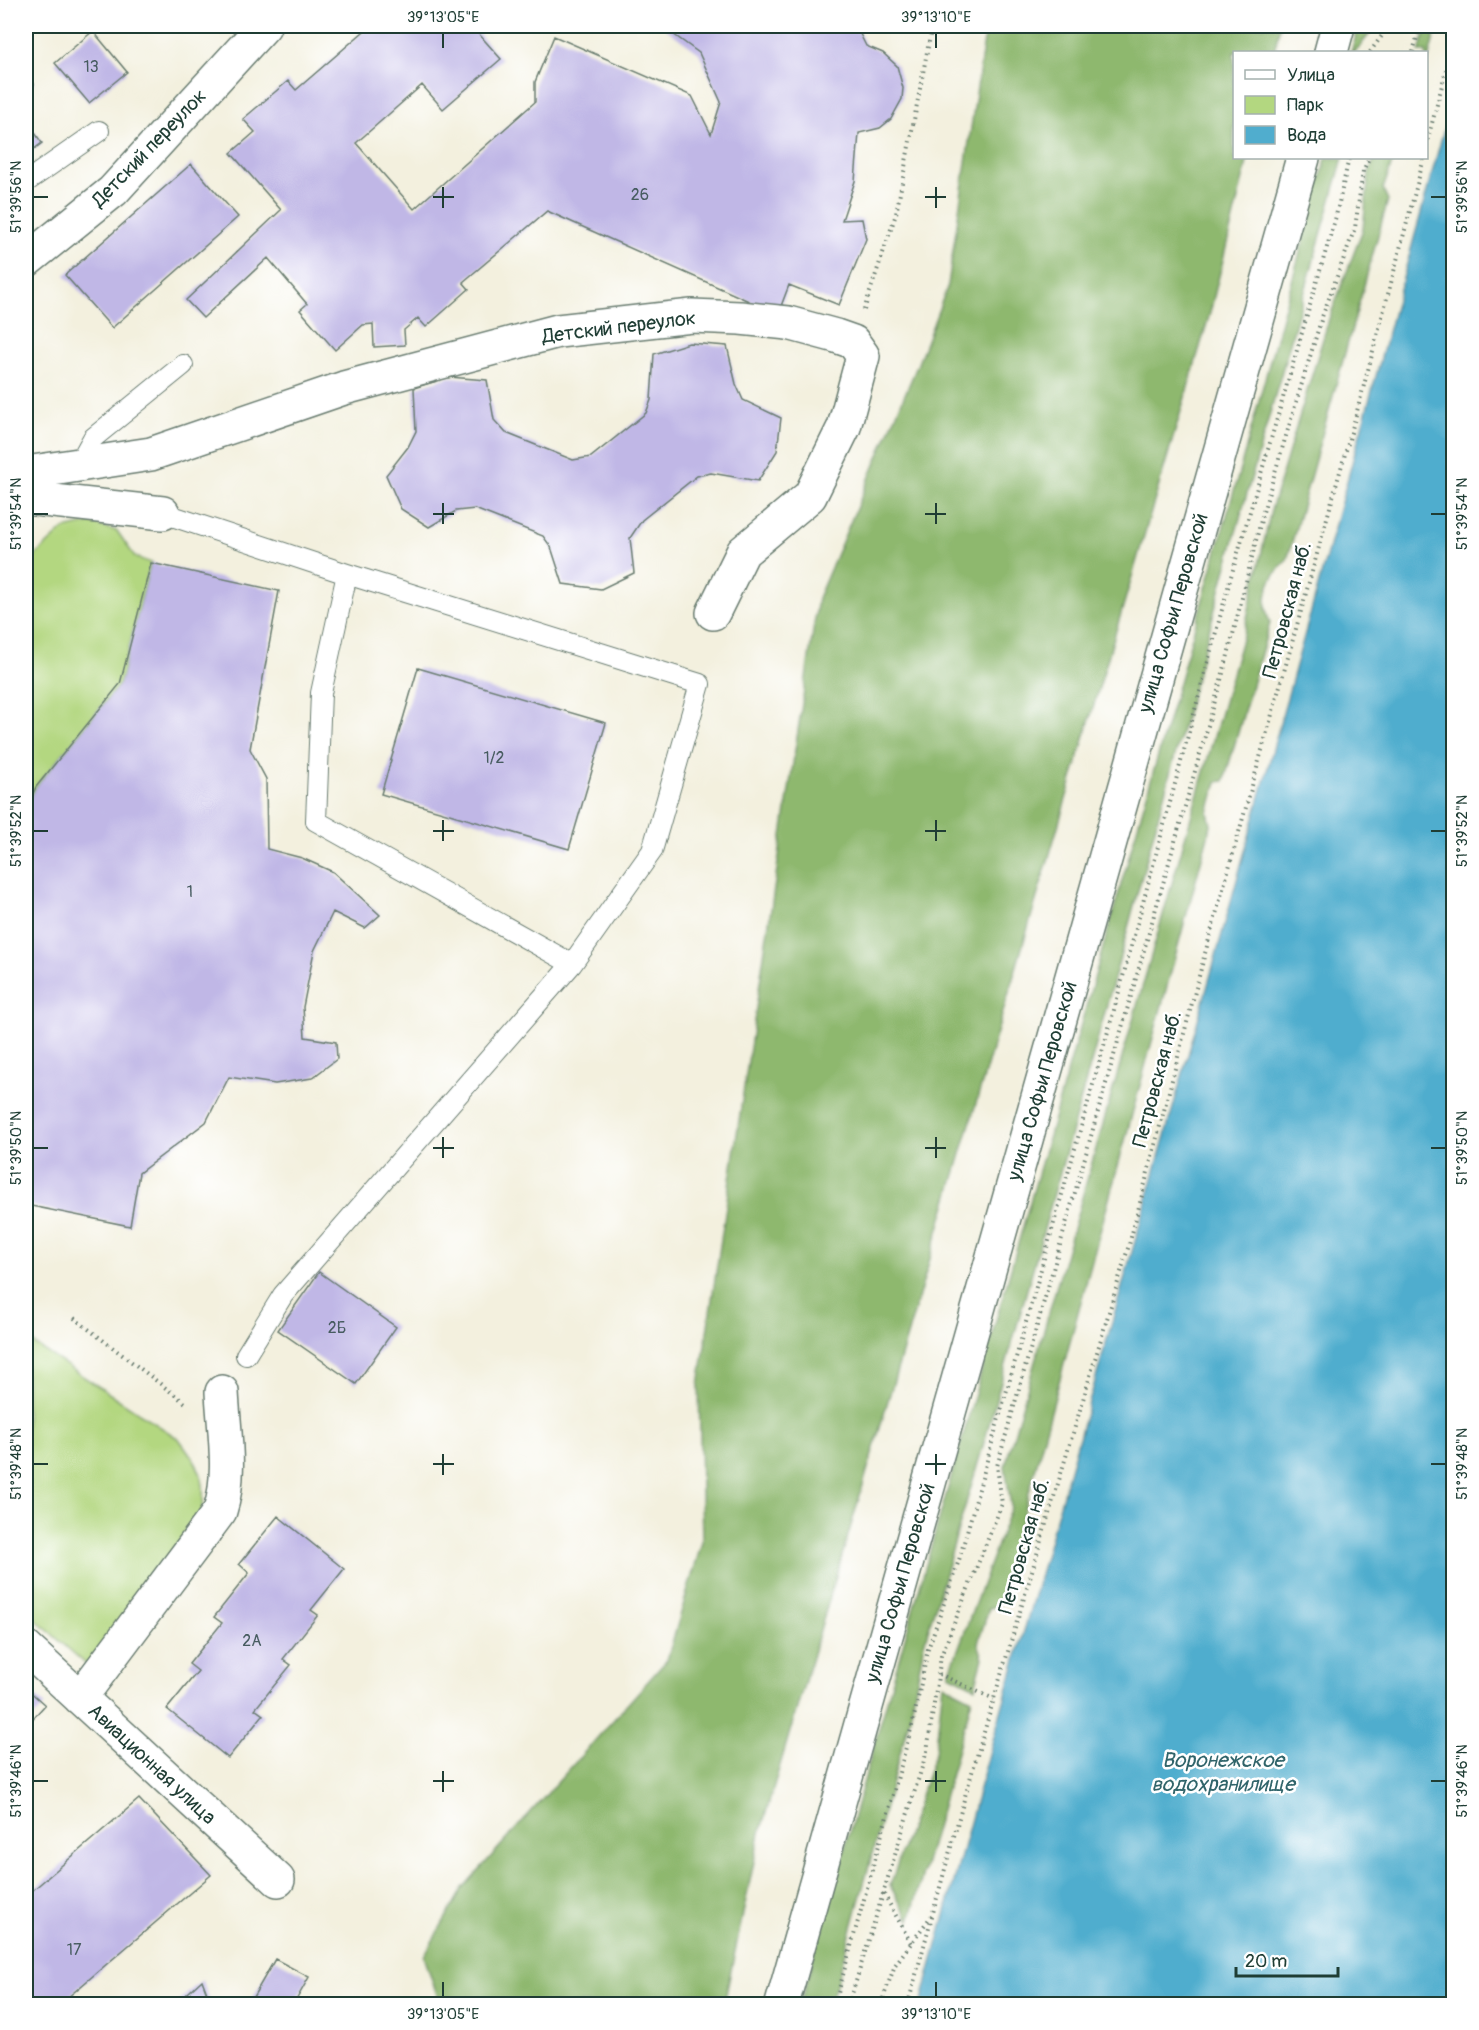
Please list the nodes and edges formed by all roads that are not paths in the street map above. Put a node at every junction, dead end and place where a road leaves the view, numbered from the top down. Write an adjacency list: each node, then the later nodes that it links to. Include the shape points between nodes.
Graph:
1 (264, 26): 7 (street, Детский переулок, via 113,191)
2 (1338, 26): 3 (street)
3 (1331, 51)
4 (99, 131): 6 (lane)
5 (1303, 159): 21 (street, улица Софьи Перовской)
6 (26, 182)
7 (26, 261)
8 (183, 364): 9 (lane, via 93,438)
9 (78, 465): 10 (street, Детский переулок); 14 (street, Детский переулок, via 151,454 344,388 558,331 692,316 731,317 788,324 853,342 863,356 844,427 810,496 743,552)
10 (26, 473)
11 (26, 498): 12 (street)
12 (163, 513): 13 (lane)
13 (347, 574): 15 (lane, via 321,693 315,821); 15 (lane, via 700,684 652,851)
14 (713, 613)
15 (572, 964): 16 (lane, via 283,1295)
16 (246, 1355)
17 (222, 1392): 19 (street, via 225,1495 220,1511)
18 (26, 1648): 19 (street, Авиационная улица)
19 (80, 1698): 20 (street, Авиационная улица)
20 (278, 1880)
21 (782, 2004)

